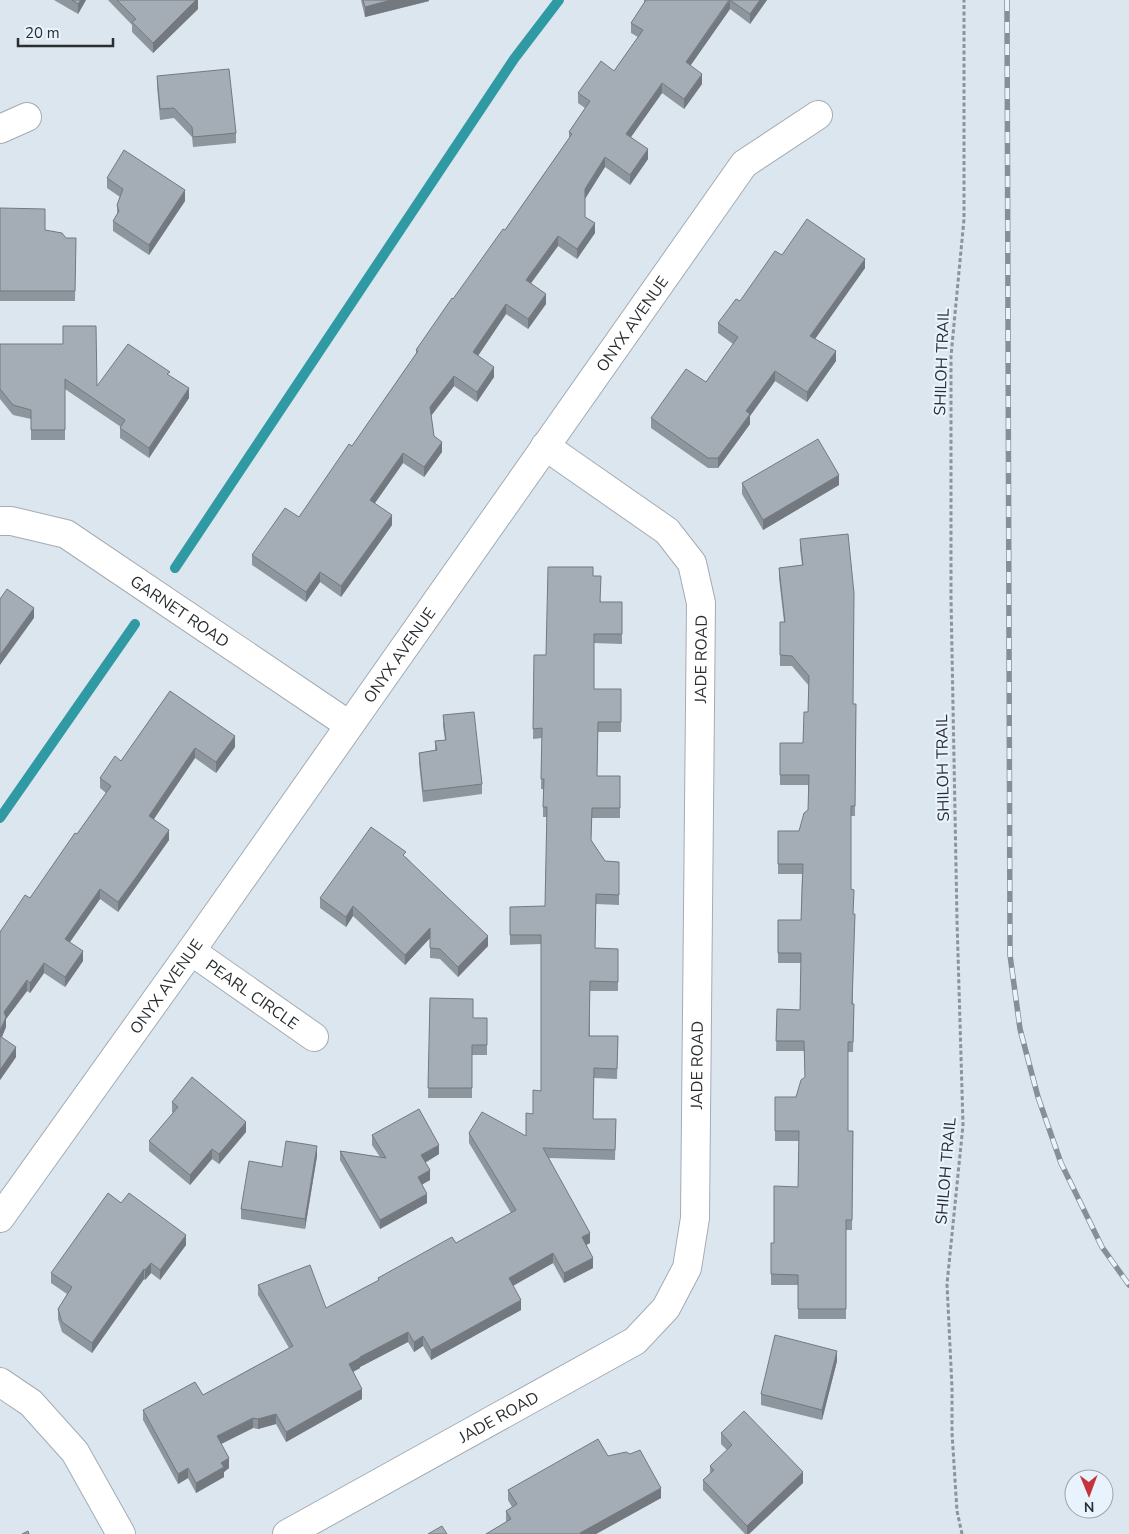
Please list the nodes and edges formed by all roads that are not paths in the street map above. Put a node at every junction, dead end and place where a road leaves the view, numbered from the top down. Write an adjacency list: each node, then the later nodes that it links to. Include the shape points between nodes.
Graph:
1 (818, 115): 4 (street, ONYX AVENUE, via 744,164)
2 (27, 117): 3 (street)
3 (0, 129)
4 (545, 446): 6 (street, ONYX AVENUE); 12 (street, JADE ROAD, via 666,532 692,563 701,603 695,1218 687,1268 666,1308 635,1340)
5 (0, 521): 6 (street, GARNET ROAD, via 66,534)
6 (349, 725): 7 (street, ONYX AVENUE)
7 (191, 951): 8 (street, PEARL CIRCLE); 9 (street, ONYX AVENUE)
8 (314, 1037)
9 (0, 1218)
10 (0, 1382): 11 (street, via 31,1403 75,1452)
11 (121, 1534)
12 (287, 1534)

